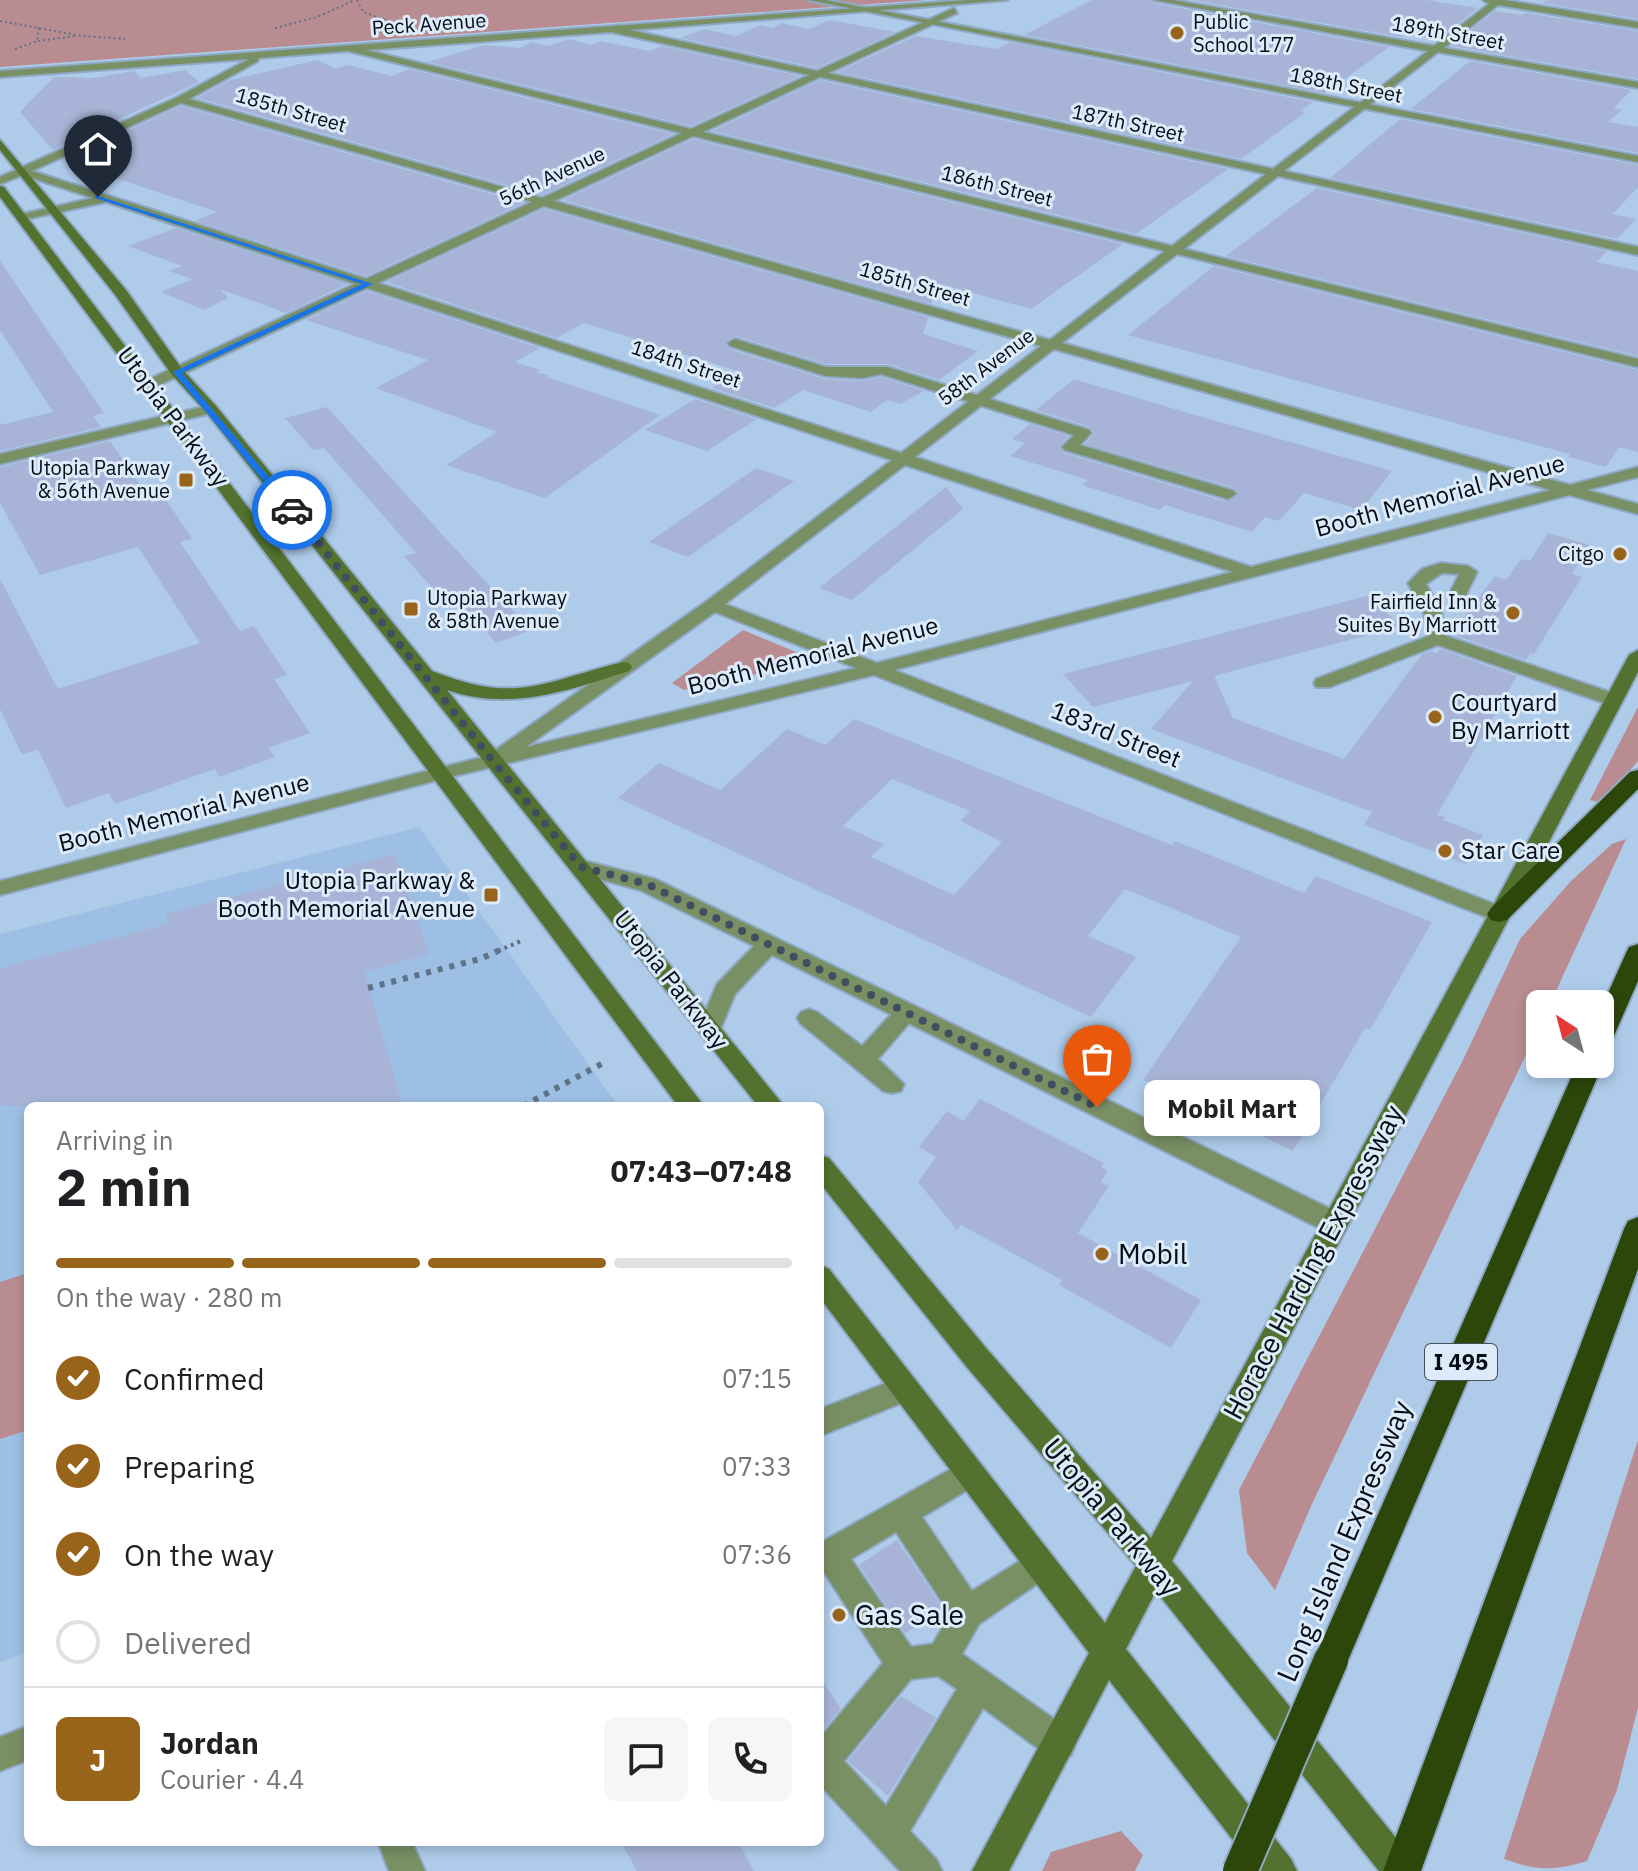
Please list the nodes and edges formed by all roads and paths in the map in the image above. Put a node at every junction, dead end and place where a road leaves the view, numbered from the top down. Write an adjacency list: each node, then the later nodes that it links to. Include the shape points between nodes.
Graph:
1 (355, 0): 14 (path, via 317,17)
2 (812, 0): 8 (street, 188th Street)
3 (1004, 0): 7 (street, Peck Avenue)
4 (1158, 0): 19 (street, 189th Street)
5 (1482, 0): 6 (street)
6 (1498, 1): 11 (street); 19 (street, 58th Avenue)
7 (973, 2): 8 (street, Peck Avenue); 10 (street, 56th Avenue)
8 (863, 10): 10 (street, 188th Street); 13 (street, Peck Avenue)
9 (0, 21): 12 (path)
10 (929, 22): 23 (street, 56th Avenue); 26 (street, 188th Street)
11 (1638, 25)
12 (39, 27): 15 (path); 17 (path)
13 (611, 29): 18 (street, Peck Avenue); 23 (street, 187th Street)
14 (264, 30)
15 (82, 36): 16 (path); 17 (path)
16 (125, 39)
17 (37, 41): 20 (path)
18 (346, 48): 21 (street, Peck Avenue); 27 (street, 186th Street)
19 (1438, 49): 24 (street, 189th Street); 26 (street, 58th Avenue)
20 (12, 50)
21 (265, 54): 22 (street, Peck Avenue); 25 (street)
22 (0, 74)
23 (817, 74): 27 (street, 56th Avenue); 31 (street, 187th Street)
24 (1638, 85)
25 (180, 100): 30 (street); 35 (street, 185th Street)
26 (1362, 106): 29 (street, 188th Street); 31 (street, 58th Avenue)
27 (692, 132): 35 (street, 56th Avenue); 38 (street, 186th Street)
28 (0, 143): 30 (main road, Utopia Parkway)
29 (1638, 159)
30 (22, 171): 32 (street); 34 (street, 184th Street); 36 (main road, Utopia Parkway)
31 (1275, 173): 38 (street, 58th Avenue); 39 (street, 187th Street)
32 (0, 181)
33 (0, 189): 37 (main road, Utopia Parkway)
34 (105, 199): 36 (street); 40 (street, 184th Street)
35 (545, 201): 40 (street, 56th Avenue); 42 (street, 185th Street)
36 (53, 211): 37 (street); 44 (main road, Utopia Parkway)
37 (22, 218): 45 (main road, Utopia Parkway)
38 (1175, 250): 42 (street, 58th Avenue); 43 (street, 186th Street)
39 (1638, 251)
40 (369, 284): 44 (street, 56th Avenue); 49 (street, 184th Street)
41 (735, 343): 46 (street, via 831,374 882,370)
42 (1053, 343): 46 (street, 58th Avenue); 52 (street, 185th Street)
43 (1638, 363)
44 (177, 372): 45 (street, 56th Avenue); 47 (main road, Utopia Parkway)
45 (148, 385): 48 (main road, Utopia Parkway)
46 (978, 401): 49 (street, 58th Avenue); 53 (street, via 1084,433 1070,447)
47 (211, 409): 48 (street); 62 (main road, Utopia Parkway)
48 (174, 418): 50 (street); 66 (main road, Utopia Parkway)
49 (903, 458): 55 (street, 184th Street); 57 (street, 58th Avenue)
50 (0, 459)
51 (1638, 472): 52 (street, Booth Memorial Avenue)
52 (1564, 488): 54 (street, 185th Street); 55 (street, Booth Memorial Avenue)
53 (1228, 494)
54 (1638, 509)
55 (1253, 573): 61 (street, Booth Memorial Avenue)
56 (1458, 595): 58 (street, via 1469,572 1453,566 1425,573 1417,583 1432,611)
57 (713, 605): 60 (street, 58th Avenue); 61 (street, 183rd Street)
58 (1438, 639): 63 (street); 64 (street)
59 (1638, 655): 64 (main road, Horace Harding Expressway)
60 (623, 667): 62 (main road, via 505,695 476,693); 65 (street, 58th Avenue)
61 (876, 668): 65 (street, Booth Memorial Avenue); 70 (street, 183rd Street)
62 (423, 674): 65 (main road, Utopia Parkway)
63 (1323, 683)
64 (1614, 700): 70 (main road, Horace Harding Expressway)
65 (493, 761): 66 (street, Booth Memorial Avenue); 68 (main road, Utopia Parkway)
66 (442, 773): 69 (street, Booth Memorial Avenue); 84 (main road, Utopia Parkway)
67 (1638, 777): 70 (highway)
68 (581, 867): 72 (street, via 647,884); 78 (main road, Utopia Parkway)
69 (0, 888)
70 (1499, 914): 87 (main road, Horace Harding Expressway)
71 (521, 941): 74 (path, via 480,959)
72 (768, 945): 76 (street); 78 (street, via 725,990)
73 (1638, 953): 75 (highway)
74 (368, 988)
75 (1614, 1008)
76 (906, 1013): 79 (street); 87 (street)
77 (809, 1018): 79 (street)
78 (710, 1029): 85 (main road, Utopia Parkway)
79 (863, 1060): 82 (street)
80 (607, 1061): 83 (path)
81 (1584, 1078): 111 (highway, Long Island Expressway / I 495, bridge)
82 (892, 1084)
83 (530, 1102)
84 (689, 1102)
85 (769, 1102)
86 (824, 1170): 95 (main road, Utopia Parkway)
87 (1334, 1223): 95 (main road, Horace Harding Expressway)
88 (1638, 1229): 113 (highway)
89 (824, 1282): 90 (main road)
90 (904, 1389): 91 (street); 92 (main road)
91 (824, 1421)
92 (969, 1473): 93 (street); 94 (main road)
93 (901, 1513): 96 (street); 99 (street, via 830,1554)
94 (1039, 1564): 96 (street); 97 (main road)
95 (1155, 1565): 97 (main road, Horace Harding Expressway); 113 (main road, Utopia Parkway)
96 (968, 1613): 98 (street)
97 (1108, 1654): 101 (main road, Horace Harding Expressway); 112 (main road)
98 (942, 1659): 99 (street); 100 (street)
99 (903, 1664): 104 (street)
100 (978, 1685): 101 (street); 106 (street)
101 (1059, 1743): 110 (main road, Horace Harding Expressway)
102 (24, 1745): 103 (street)
103 (0, 1754)
104 (824, 1760)
105 (824, 1764): 106 (street)
106 (888, 1835): 109 (street)
107 (397, 1846): 108 (street)
108 (407, 1871)
109 (924, 1871)
110 (990, 1871)
111 (1240, 1871)
112 (1279, 1871)
113 (1402, 1871)

